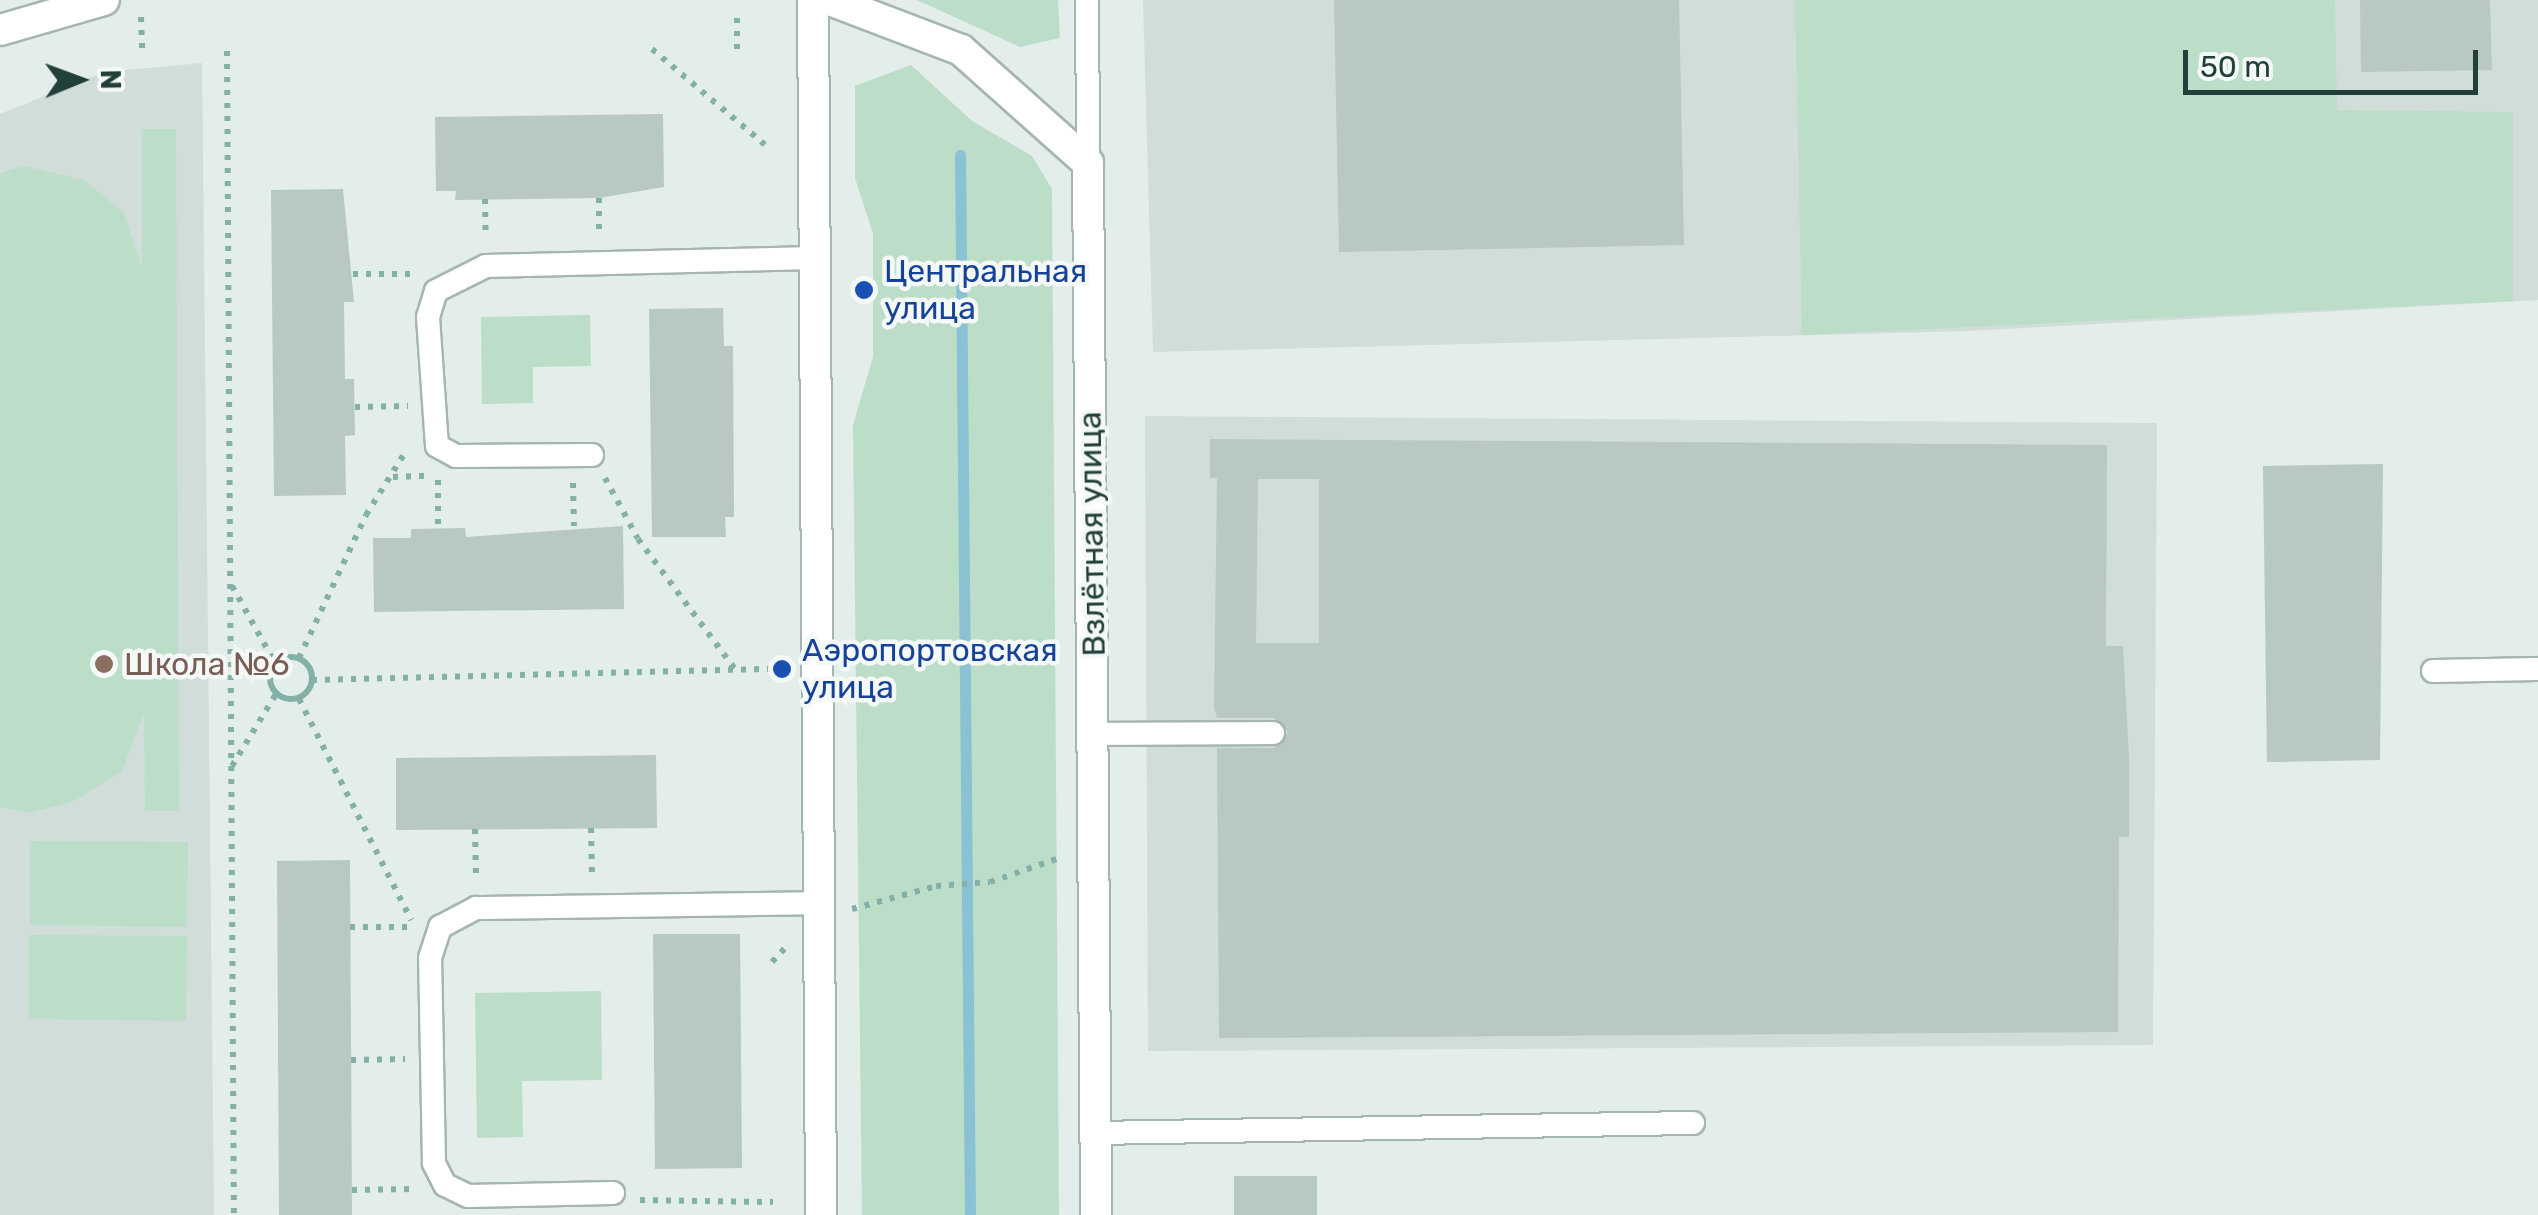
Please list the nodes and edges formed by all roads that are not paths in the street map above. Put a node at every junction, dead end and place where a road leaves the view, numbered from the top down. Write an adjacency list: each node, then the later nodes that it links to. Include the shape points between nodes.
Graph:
1 (100, 0): 5 (street)
2 (813, 0): 7 (street)
3 (830, 0): 6 (street, via 961,50)
4 (1087, 0): 6 (lane)
5 (0, 30)
6 (1088, 163): 12 (street, Взлётная улица)
7 (813, 258): 8 (lane, via 486,266 458,274 436,291 428,317 437,446 456,456); 13 (street)
8 (583, 455)
9 (2538, 669): 10 (lane)
10 (2433, 671)
11 (1273, 732): 12 (lane)
12 (1094, 734): 15 (street, Взлётная улица)
13 (830, 907): 16 (lane, via 476,908 440,927 430,958 434,1162 445,1185 468,1196); 17 (street)
14 (1693, 1123): 15 (lane)
15 (1095, 1133): 18 (street, Взлётная улица)
16 (613, 1193)
17 (821, 1215)
18 (1096, 1215)

